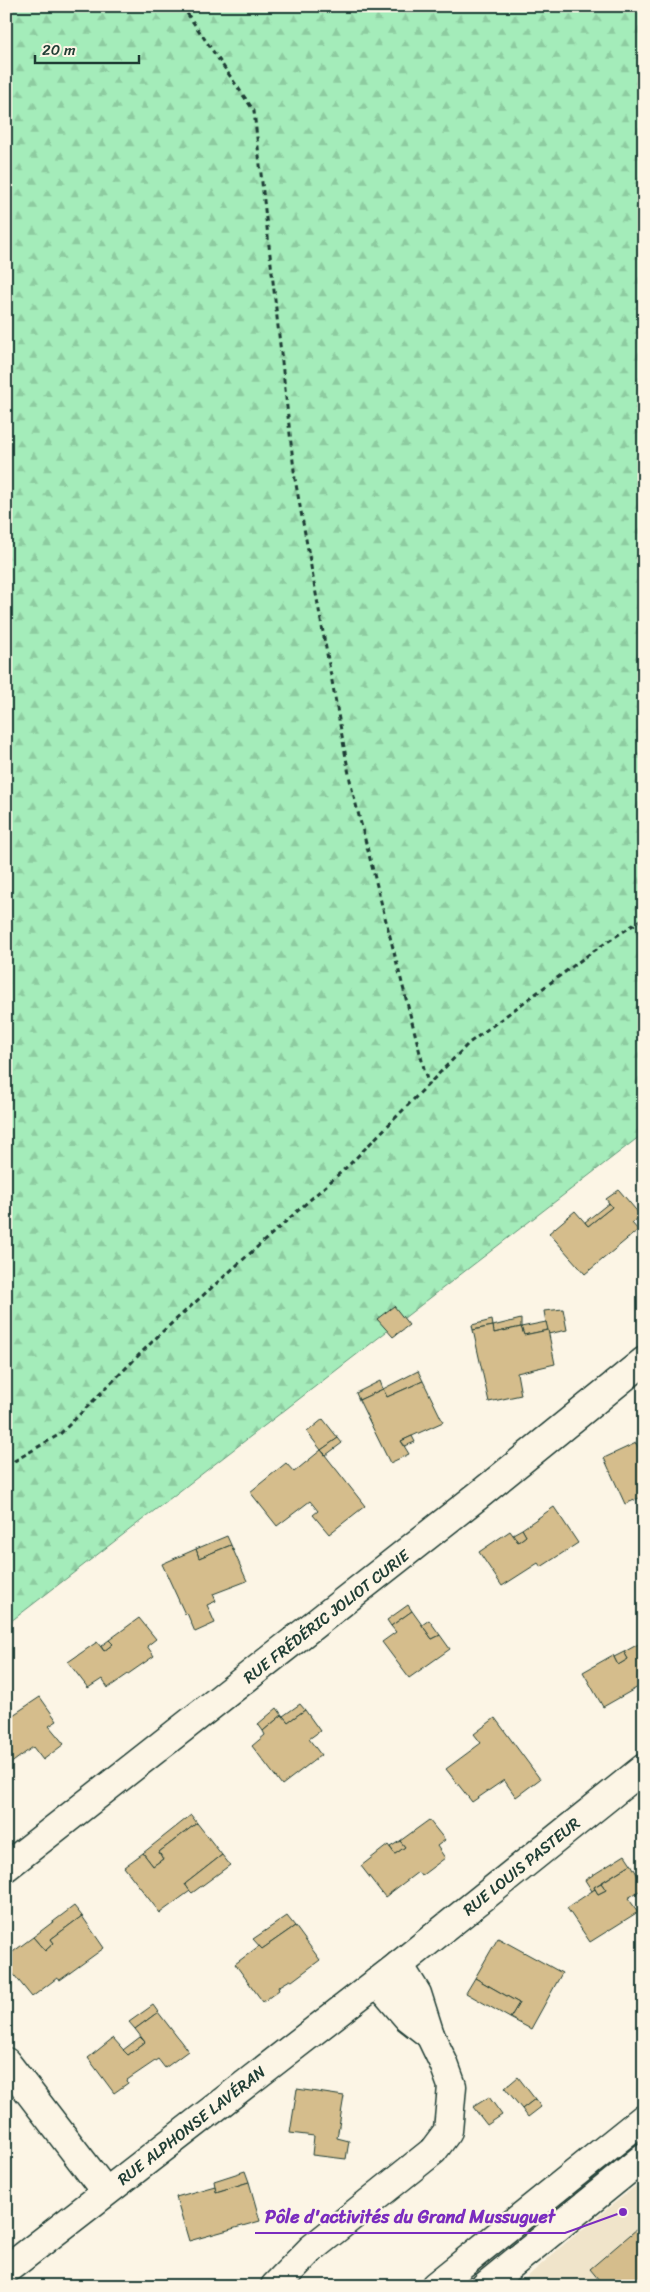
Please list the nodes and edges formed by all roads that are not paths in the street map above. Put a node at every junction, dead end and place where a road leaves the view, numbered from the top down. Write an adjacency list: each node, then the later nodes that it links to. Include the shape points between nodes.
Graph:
1 (644, 1361): 3 (street, RUE FRÉDÉRIC JOLIOT CURIE, via 480,1495)
2 (644, 1768): 4 (street, RUE LOUIS PASTEUR)
3 (6, 1867)
4 (399, 1965): 5 (street, RUE LOUIS PASTEUR); 6 (street, via 418,1994)
5 (377, 1982): 6 (street, via 407,2017); 10 (street, RUE ALPHONSE LAVÉRAN)
6 (430, 2035): 11 (street, via 452,2086 448,2131 418,2164)
7 (6, 2062): 10 (street)
8 (644, 2118): 15 (street)
9 (644, 2157): 16 (street)
10 (105, 2192): 12 (street, RUE ALPHONSE LAVÉRAN)
11 (311, 2249): 13 (street); 14 (street)
12 (6, 2270)
13 (275, 2286)
14 (295, 2286)
15 (435, 2286)
16 (485, 2286)

